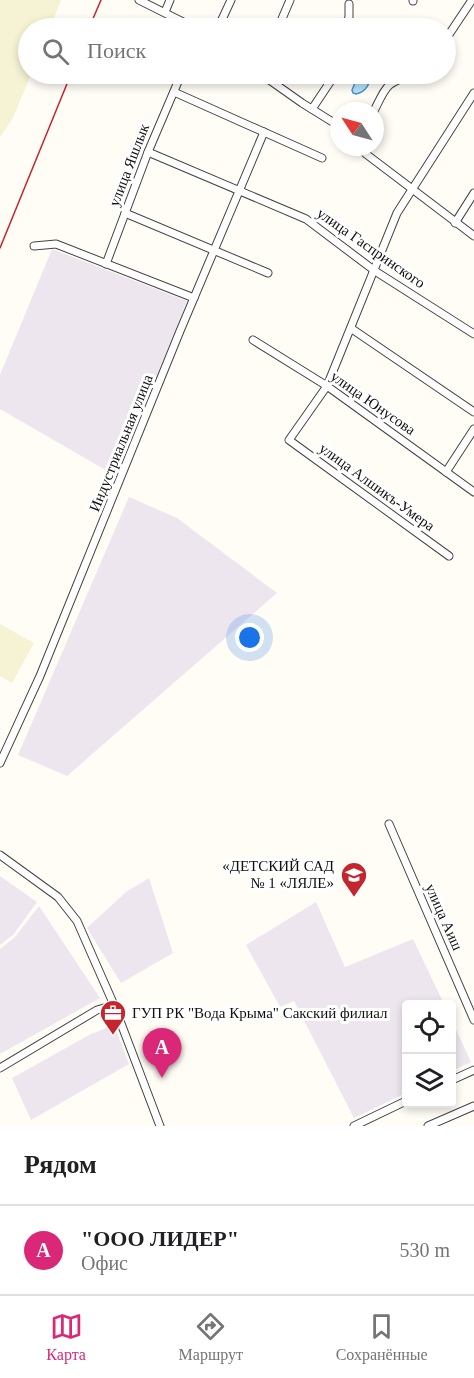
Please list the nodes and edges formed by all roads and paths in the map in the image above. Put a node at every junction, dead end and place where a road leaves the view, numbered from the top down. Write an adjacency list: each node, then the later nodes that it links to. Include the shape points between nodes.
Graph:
1 (139, 0): 7 (street)
2 (170, 0): 7 (street)
3 (231, 0): 9 (street)
4 (290, 0): 10 (street)
5 (472, 0): 12 (street)
6 (349, 4): 11 (street)
7 (165, 12): 8 (street)
8 (176, 18)
9 (223, 18)
10 (282, 18)
11 (349, 18)
12 (456, 24)
13 (177, 84): 17 (street, улица Яшлык)
14 (276, 84): 20 (street)
15 (329, 84): 20 (street)
16 (388, 84): 19 (street)
17 (174, 92): 22 (street); 23 (street, улица Яшлык)
18 (474, 93): 26 (street)
19 (378, 102)
20 (312, 109): 21 (street)
21 (330, 120)
22 (264, 132): 25 (street); 27 (street, Индустриальная улица)
23 (148, 152): 27 (street, улица Гаспринского); 29 (street, улица Яшлык)
24 (369, 156): 26 (street)
25 (322, 158)
26 (412, 189): 30 (street); 35 (street, via 392,224)
27 (240, 190): 33 (street, Индустриальная улица); 35 (street, улица Гаспринского, via 306,219)
28 (474, 193): 30 (street)
29 (125, 213): 33 (street); 34 (street, улица Яшлык)
30 (455, 223): 31 (street)
31 (474, 237)
32 (33, 246): 34 (street, via 56,244)
33 (214, 250): 36 (street); 37 (street, Индустриальная улица)
34 (106, 264): 37 (street)
35 (375, 271): 38 (street); 39 (street, улица Гаспринского)
36 (268, 273)
37 (194, 298): 47 (street, Индустриальная улица, via 40,676)
38 (352, 329): 41 (street); 42 (street)
39 (474, 334)
40 (253, 340): 41 (street, улица Юнусова)
41 (327, 386): 44 (street, улица Юнусова); 46 (street, улица Алшикъ-Умера, via 289,440)
42 (474, 411)
43 (474, 429): 44 (street)
44 (446, 472): 45 (street, улица Юнусова)
45 (474, 492)
46 (449, 555)
47 (0, 763)
48 (388, 824): 51 (street, улица Аиш)
49 (0, 855): 50 (street, via 58,897 77,921)
50 (114, 1005): 52 (street, via 97,1010); 57 (street)
51 (474, 1020)
52 (0, 1068)
53 (474, 1070): 54 (street)
54 (456, 1078)
55 (402, 1103): 58 (street)
56 (474, 1106): 59 (street)
57 (160, 1126)
58 (354, 1126)
59 (428, 1126)

